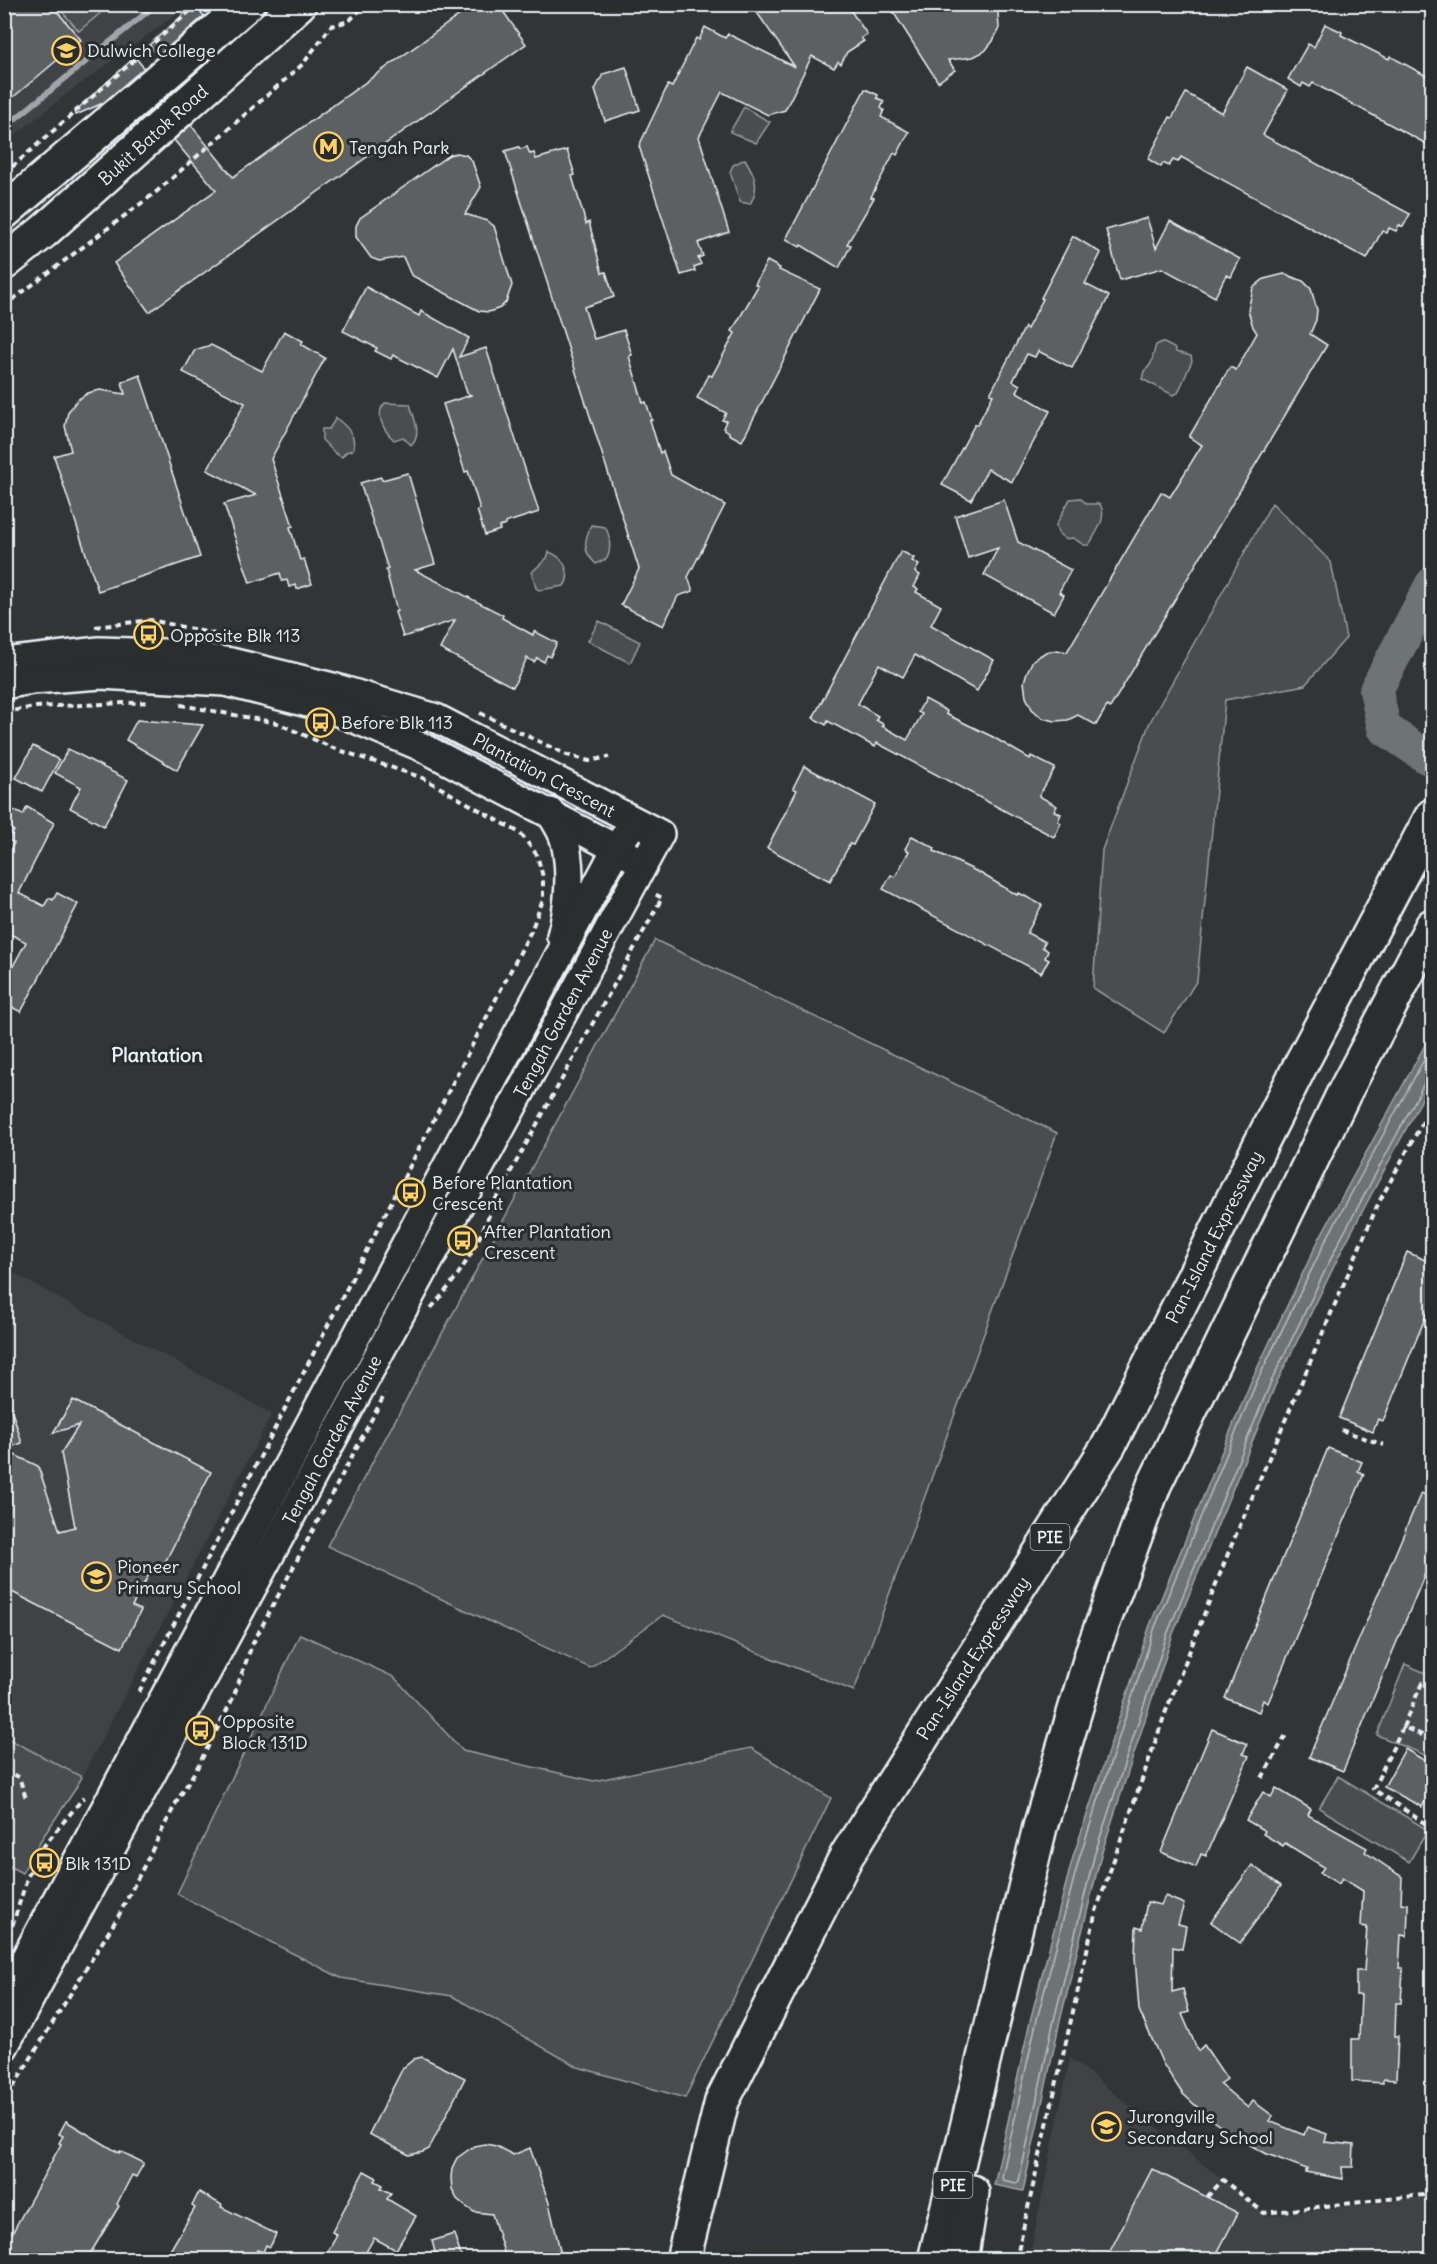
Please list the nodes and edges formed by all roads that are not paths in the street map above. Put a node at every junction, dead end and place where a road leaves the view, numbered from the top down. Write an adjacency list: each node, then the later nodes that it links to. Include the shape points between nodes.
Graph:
1 (247, 4): 3 (main road, Bukit Batok Road)
2 (299, 4): 4 (main road, Bukit Batok Road)
3 (4, 212)
4 (4, 263)
5 (4, 662): 9 (street, Plantation Crescent, via 99,651 163,653 231,662 333,687 436,718)
6 (4, 685): 7 (street, Plantation Crescent, via 101,675 225,682 331,709 424,748)
7 (550, 812): 11 (street, Plantation Crescent); 14 (street, via 565,840 568,880 566,921)
8 (1432, 816): 19 (main road, Pan-Island Expressway / PIE, via 1299,1068 1109,1445 847,1855 722,2101)
9 (634, 822): 10 (street, Plantation Crescent); 11 (street, Tengah Garden Avenue)
10 (660, 834): 12 (street, Tengah Garden Avenue)
11 (617, 847): 12 (street, Plantation Crescent); 14 (street, Tengah Garden Avenue)
12 (643, 864): 15 (street, Tengah Garden Avenue)
13 (1432, 926): 18 (main road, PIE, via 1344,1093 1154,1485 1094,1647 1040,1827)
14 (552, 969): 15 (street, Tengah Garden Avenue)
15 (106, 1833): 16 (street, Tengah Garden Avenue); 17 (street, Tengah Garden Avenue)
16 (4, 1998)
17 (4, 2047)
18 (972, 2112): 20 (main road, PIE); 21 (main road, via 981,2137)
19 (683, 2259)
20 (935, 2259)
21 (961, 2259)

